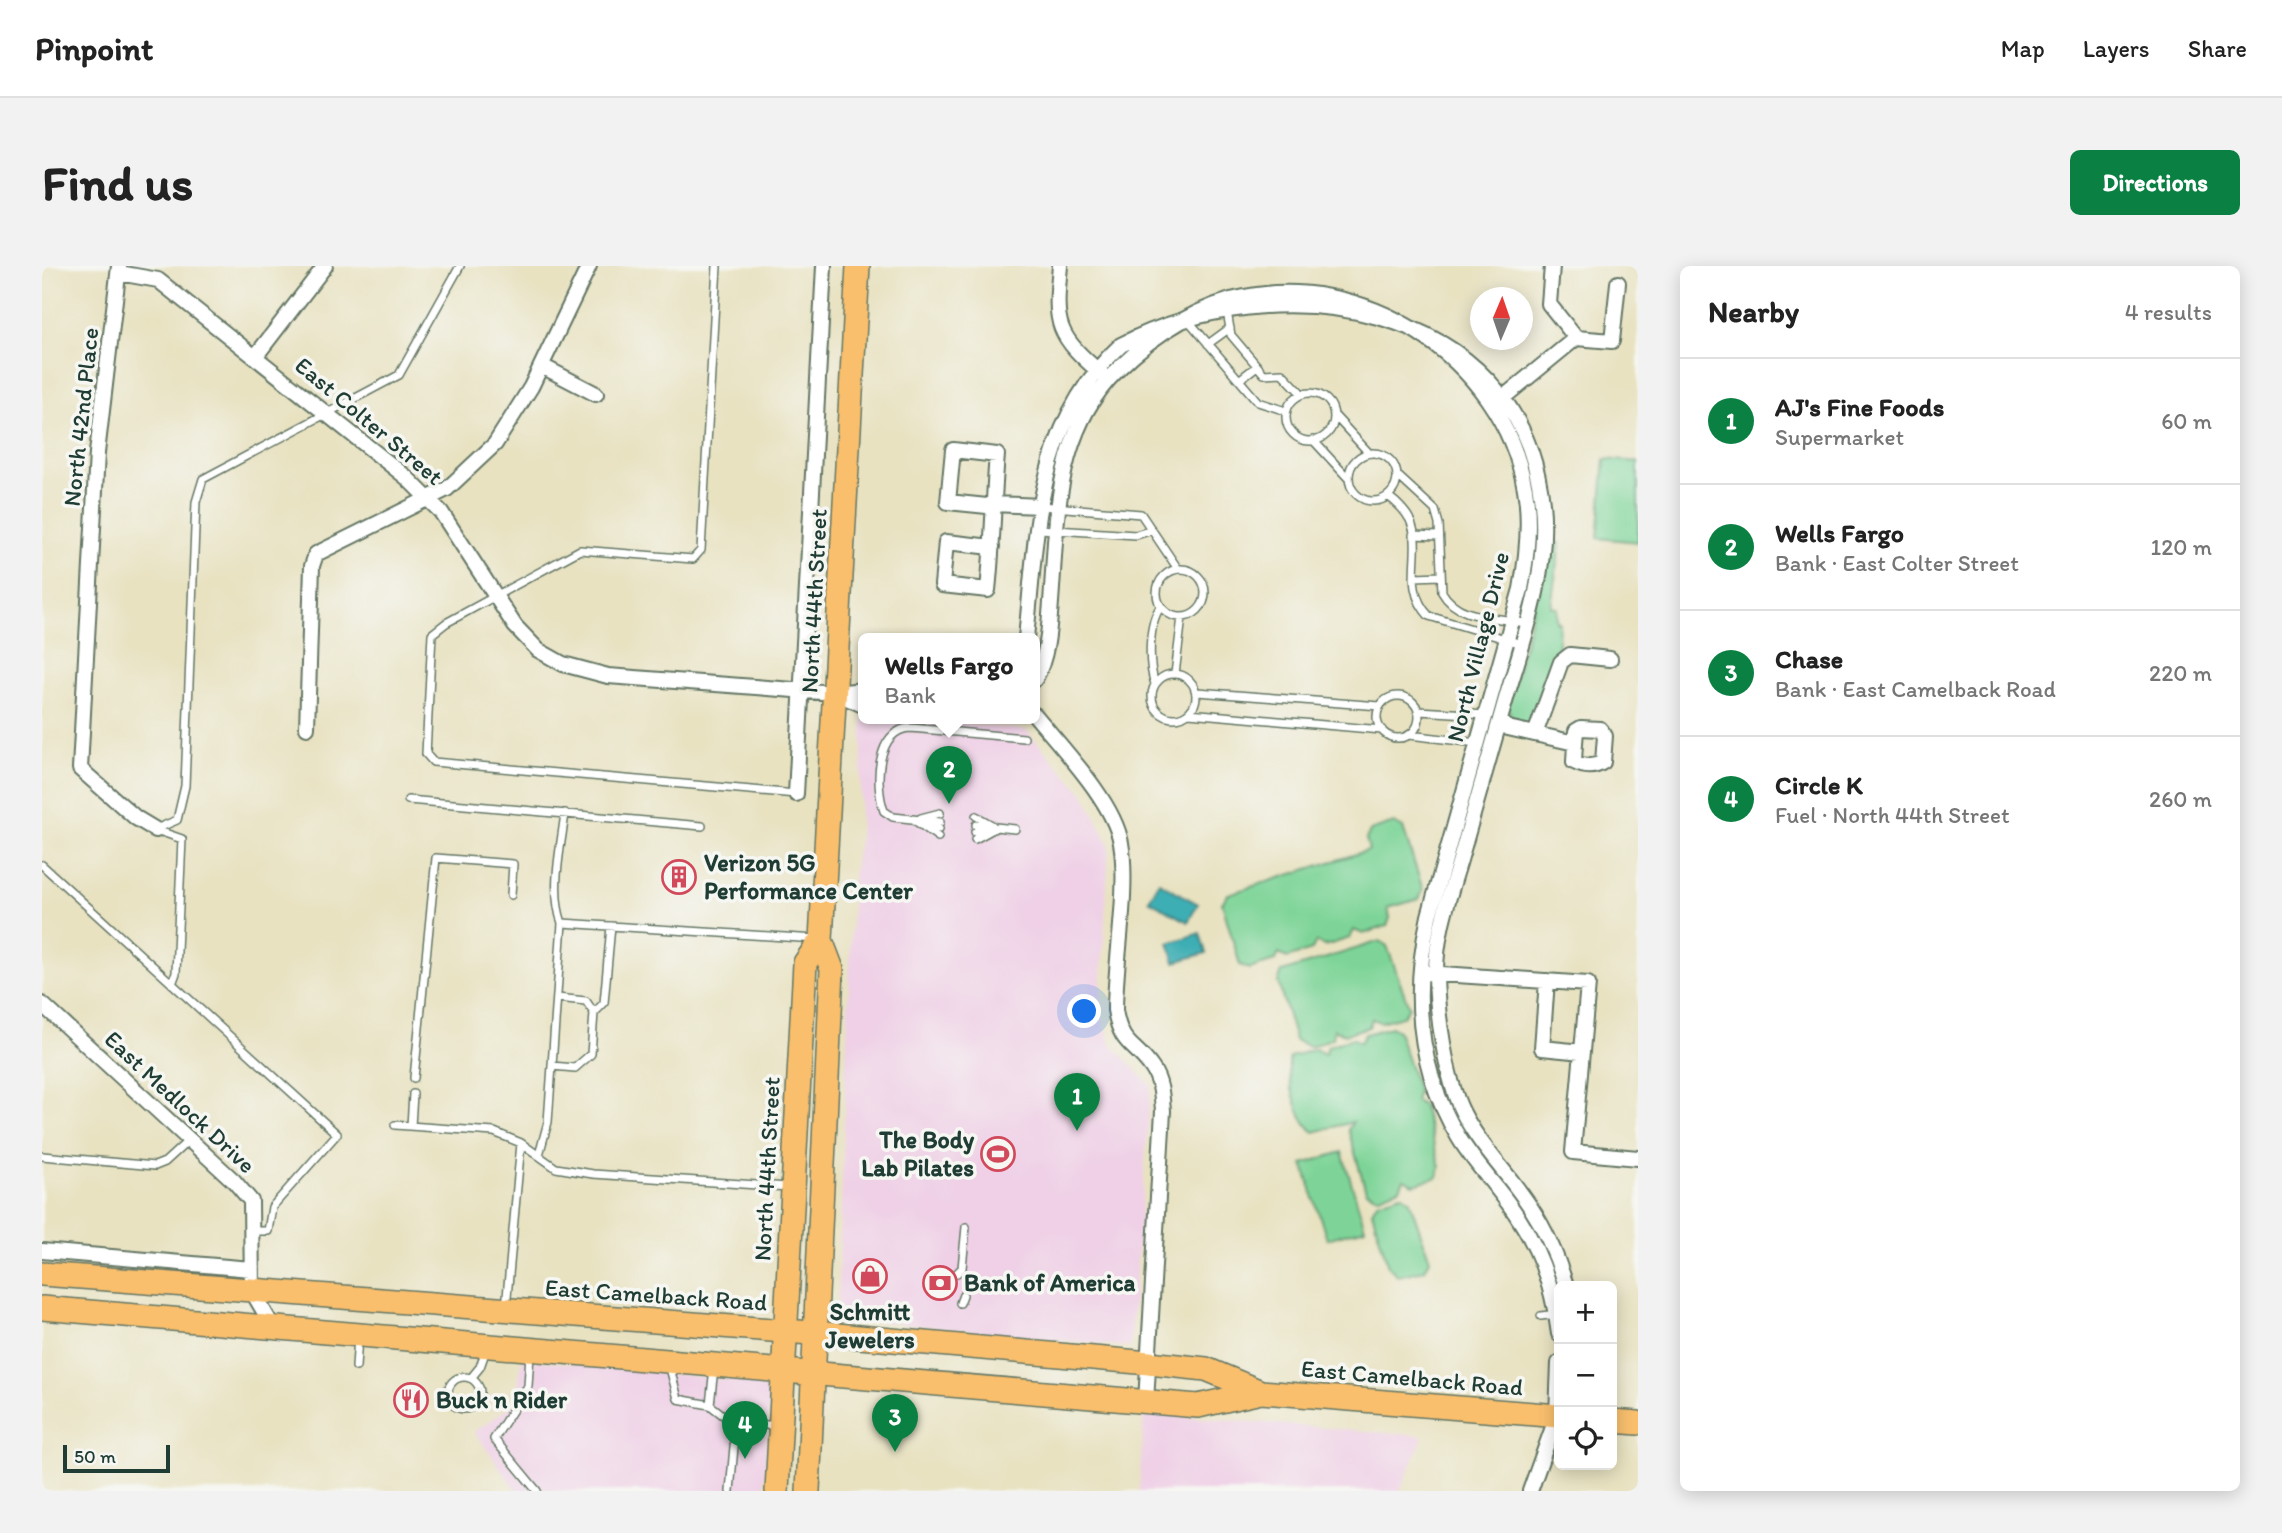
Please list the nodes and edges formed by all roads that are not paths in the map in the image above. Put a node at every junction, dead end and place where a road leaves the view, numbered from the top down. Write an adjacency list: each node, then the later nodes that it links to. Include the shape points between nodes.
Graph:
1 (460, 266): 30 (lane, via 399,375)
2 (589, 266): 21 (street)
3 (717, 266): 50 (lane, via 701,550 693,559 580,550)
4 (824, 266): 64 (street, North 44th Street)
5 (858, 266): 67 (main road, North 44th Street)
6 (1060, 266): 23 (street, via 1055,313 1060,328)
7 (1564, 266): 10 (street)
8 (119, 269): 20 (street, East Colter Street, via 158,280); 89 (street, North 42nd Place, via 97,453 80,769)
9 (317, 269): 20 (street)
10 (1551, 272): 18 (street, via 1549,303)
11 (1295, 279): 13 (street, North Village Drive)
12 (1618, 283): 18 (street, via 1612,341)
13 (1256, 286): 14 (street, North Village Drive); 23 (street, North Village Drive, via 1181,304 1133,335); 28 (street, North Village Drive, via 1334,298 1388,314 1440,345)
14 (1225, 302): 15 (street, North Village Drive); 17 (lane)
15 (1187, 319): 19 (lane); 23 (street, North Village Drive)
16 (1442, 326): 27 (street, North Village Drive, via 1475,356)
17 (1230, 328): 19 (lane); 22 (lane)
18 (1576, 338): 27 (street)
19 (1208, 344): 24 (lane)
20 (255, 357): 30 (street, East Colter Street)
21 (541, 366): 25 (street); 37 (street, via 495,444 447,489)
22 (1257, 366): 24 (lane); 26 (lane, via 1264,374 1282,373)
23 (1103, 375): 39 (street, North Village Drive, via 1080,395 1056,439); 40 (street, North Village Drive, via 1076,435)
24 (1239, 380): 29 (lane, via 1258,402)
25 (596, 394)
26 (1302, 394): 29 (lane); 31 (lane, via 1321,395)
27 (1505, 396): 28 (street); 56 (street, North Village Drive, via 1530,447 1542,506 1541,566)
28 (1493, 406): 54 (street, North Village Drive, via 1520,465 1528,507 1526,564)
29 (1286, 411): 32 (lane, via 1289,430 1302,440)
30 (329, 414): 37 (street, East Colter Street); 89 (lane, via 203,479 196,502 185,786 177,820)
31 (1334, 415): 32 (lane, via 1330,430); 33 (lane)
32 (1313, 440): 35 (lane)
33 (1369, 453): 34 (lane, via 1391,460); 35 (lane, via 1355,460)
34 (1397, 475): 36 (lane); 45 (lane, via 1435,510)
35 (1349, 479): 36 (lane, via 1365,500)
36 (1388, 496): 44 (lane, via 1404,510)
37 (427, 498): 50 (street, East Colter Street); 75 (street, via 316,554)
38 (993, 504): 38 (street, via 948,502 953,450 997,455); 39 (street); 46 (street)
39 (1041, 506): 40 (lane); 41 (street, North Village Drive)
40 (1057, 507): 42 (street, North Village Drive); 43 (lane, via 1141,514)
41 (1039, 529): 42 (lane); 57 (street, North Village Drive)
42 (1056, 530): 43 (lane, via 1136,536); 61 (street, North Village Drive, via 1049,625)
43 (1152, 530): 47 (lane)
44 (1413, 535): 45 (lane); 49 (lane)
45 (1439, 536): 48 (lane)
46 (992, 547): 46 (street, via 988,590 942,585 946,542)
47 (1178, 569): 51 (lane, via 1159,583); 53 (lane, via 1193,571 1206,591 1197,612)
48 (1441, 576): 49 (lane); 52 (lane, via 1442,592)
49 (1413, 577): 55 (lane, via 1419,606 1429,616)
50 (495, 595): 64 (street, East Colter Street, via 538,650 587,673); 82 (lane, via 432,634 426,754 433,762)
51 (1161, 606): 53 (lane); 63 (lane, via 1156,612 1151,654)
52 (1454, 606): 54 (lane, via 1461,612); 55 (lane)
53 (1182, 617): 62 (lane)
54 (1512, 619): 56 (lane); 58 (street, North Village Drive)
55 (1447, 621): 58 (lane)
56 (1528, 624): 59 (street, North Village Drive)
57 (1027, 633)
58 (1506, 639): 59 (lane); 72 (street, North Village Drive)
59 (1522, 644): 74 (street, North Village Drive)
60 (1610, 659): 77 (street, via 1570,655 1561,662)
61 (1040, 667)
62 (1175, 674): 63 (lane); 66 (lane, via 1189,679)
63 (1155, 684): 71 (lane, via 1152,697 1162,715 1175,719)
64 (801, 690): 67 (street, East Colter Street); 82 (street, North 44th Street)
65 (858, 691): 67 (street, East Colter Street)
66 (1197, 692): 69 (lane); 71 (lane)
67 (835, 693): 68 (street, East Colter Street); 94 (main road, North 44th Street)
68 (858, 703)
69 (1380, 706): 70 (lane, via 1397,696 1411,700); 76 (lane, via 1377,720)
70 (1419, 711): 72 (lane); 78 (lane, via 1418,725)
71 (1189, 713): 76 (lane)
72 (1486, 715): 74 (lane); 80 (street, North Village Drive)
73 (1040, 721): 135 (street, via 1088,782 1121,843 1118,1031 1152,1068 1160,1085 1163,1111)
74 (1500, 721): 77 (street, via 1508,728); 96 (street, North Village Drive, via 1449,899)
75 (307, 728)
76 (1382, 730): 78 (lane, via 1396,738)
77 (1535, 734): 81 (street)
78 (1409, 735): 80 (lane)
79 (1024, 738): 85 (lane, via 911,728 889,736 884,745 880,801 893,817)
80 (1478, 743): 95 (street, North Village Drive, via 1429,916)
81 (1575, 743)
82 (796, 794)
83 (408, 800): 84 (lane)
84 (565, 814): 86 (lane); 92 (lane, via 557,894)
85 (914, 820): 85 (lane, via 939,825)
86 (702, 826)
87 (996, 827): 87 (lane, via 975,828); 88 (lane)
88 (1015, 828)
89 (156, 830): 98 (lane, via 182,839)
90 (42, 865): 98 (lane)
91 (511, 895): 105 (lane, via 513,864 436,858)
92 (562, 923): 93 (lane); 99 (lane)
93 (611, 926): 94 (lane); 101 (lane, via 604,1003)
94 (821, 940): 115 (main road, North 44th Street, via 805,963); 130 (main road, North 44th Street, via 832,969)
95 (1418, 972): 96 (street); 106 (street, North Village Drive, via 1423,1043)
96 (1436, 973): 97 (street); 104 (street, North Village Drive)
97 (1547, 981): 102 (street, via 1542,1048); 102 (street, via 1588,984)
98 (172, 984): 117 (lane, via 337,1134 272,1207 268,1231)
99 (557, 998): 101 (lane, via 586,1002); 103 (lane)
100 (42, 1004): 110 (street, East Medlock Drive)
101 (594, 1013): 103 (lane, via 591,1054 575,1068)
102 (1582, 1052): 114 (street, via 1573,1152)
103 (552, 1066): 113 (lane, via 548,1122)
104 (1451, 1075): 106 (street); 122 (street, North Village Drive, via 1461,1109 1533,1211)
105 (414, 1078)
106 (1435, 1081): 123 (street, North Village Drive, via 1459,1138 1520,1220 1539,1254)
107 (413, 1094): 109 (lane)
108 (395, 1125): 109 (lane)
109 (411, 1126): 111 (lane, via 494,1132)
110 (189, 1139): 112 (lane, via 155,1166); 117 (street, East Medlock Drive, via 251,1201)
111 (521, 1143): 113 (lane); 125 (lane)
112 (42, 1156)
113 (539, 1156): 115 (lane, via 556,1168 593,1174)
114 (1638, 1158)
115 (792, 1188): 129 (main road, North 44th Street)
116 (966, 1227): 119 (lane)
117 (250, 1231): 121 (street, East Medlock Drive)
118 (42, 1251): 121 (street, East Camelback Road)
119 (962, 1271)
120 (42, 1274): 121 (main road, East Camelback Road)
121 (251, 1280): 125 (main road, East Camelback Road); 128 (street, East Medlock Drive)
122 (1565, 1281)
123 (1554, 1301)
124 (42, 1308): 128 (main road, East Camelback Road)
125 (514, 1310): 129 (main road, East Camelback Road); 133 (main road)
126 (1554, 1314): 127 (lane)
127 (1541, 1316)
128 (273, 1327): 131 (main road, East Camelback Road)
129 (784, 1331): 130 (main road, East Camelback Road); 138 (main road, North 44th Street)
130 (816, 1334): 135 (main road, East Camelback Road); 139 (main road, North 44th Street)
131 (358, 1335): 132 (main road, East Camelback Road); 137 (lane)
132 (487, 1346): 133 (main road, East Camelback Road); 140 (lane)
133 (525, 1349): 134 (main road, East Camelback Road); 151 (lane, via 528,1386 494,1439)
134 (668, 1360): 136 (main road, East Camelback Road); 143 (lane, via 678,1399)
135 (1149, 1363): 141 (main road, East Camelback Road, via 1206,1369); 142 (street)
136 (714, 1364): 138 (main road, East Camelback Road); 143 (lane)
137 (356, 1367)
138 (782, 1369): 139 (main road, East Camelback Road); 148 (main road, North 44th Street)
139 (814, 1373): 142 (main road, East Camelback Road); 150 (main road, North 44th Street)
140 (471, 1378): 140 (lane, via 455,1379 449,1388 449,1399 456,1407 467,1409 479,1399 480,1389)
141 (1261, 1392): 142 (main road, East Camelback Road, via 1198,1406); 144 (main road, East Camelback Road)
142 (1146, 1402)
143 (710, 1405): 147 (lane)
144 (1554, 1415)
145 (1617, 1421): 146 (main road)
146 (1638, 1423)
147 (736, 1425): 148 (lane); 152 (lane)
148 (780, 1425): 153 (main road, North 44th Street)
149 (1554, 1426): 154 (street)
150 (810, 1489)
151 (537, 1491)
152 (730, 1491)
153 (776, 1491)
154 (1530, 1491)

